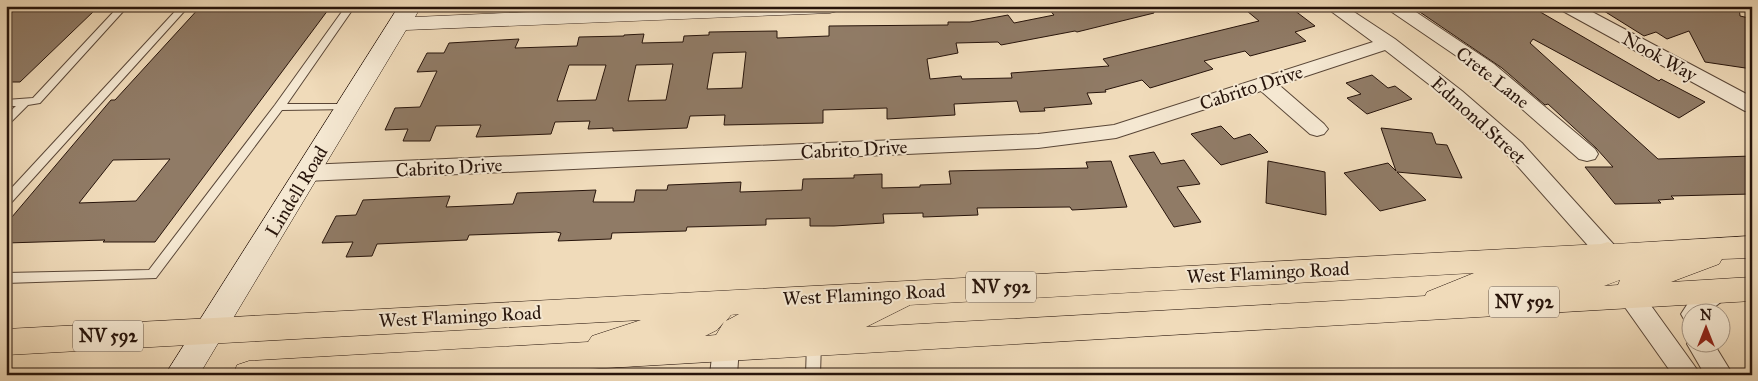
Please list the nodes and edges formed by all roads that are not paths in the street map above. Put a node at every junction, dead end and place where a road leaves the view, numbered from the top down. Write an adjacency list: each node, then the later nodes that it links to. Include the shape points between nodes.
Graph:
1 (124, 6): 13 (lane, via 36,102)
2 (185, 6): 21 (lane)
3 (351, 6): 15 (lane)
4 (830, 6): 8 (street)
5 (1333, 6): 10 (street, Edmond Street)
6 (1395, 6): 19 (street, Crete Lane, via 1486,68)
7 (1567, 6): 14 (street, Nook Way)
8 (645, 10): 9 (street)
9 (404, 15): 16 (street, Lindell Road)
10 (1388, 43): 11 (street, Cabrito Drive); 23 (street, Edmond Street, via 1455,94 1514,148)
11 (1264, 84): 18 (street); 20 (street, Cabrito Drive, via 1116,131 1038,141)
12 (6, 102): 13 (lane)
13 (25, 102): 17 (lane)
14 (1752, 106)
15 (279, 107): 16 (lane); 24 (lane, via 152,275)
16 (346, 107): 20 (street, Lindell Road)
17 (6, 121)
18 (1317, 129)
19 (1587, 154)
20 (306, 173): 32 (street, Lindell Road)
21 (6, 201)
22 (1740, 247): 23 (main road, West Flamingo Road / NV 592); 28 (main road, via 1670,271 1637,273)
23 (1608, 253): 27 (main road, West Flamingo Road / NV 592); 31 (main road, via 1618,268 1611,274 1476,284)
24 (6, 278)
25 (1752, 289): 26 (main road, NV 592)
26 (1719, 291): 28 (main road, NV 592); 30 (street)
27 (911, 292): 29 (main road, West Flamingo Road / NV 592); 37 (main road, via 858,317 744,325 736,330)
28 (1630, 296): 31 (main road, NV 592); 42 (street)
29 (724, 302): 32 (main road, West Flamingo Road / NV 592); 36 (main road, via 697,326 644,331)
30 (1701, 304)
31 (1418, 308): 34 (main road, NV 592)
32 (210, 330): 33 (main road, West Flamingo Road / NV 592); 39 (street, Lindell Road)
33 (6, 342)
34 (814, 342): 37 (main road, NV 592); 41 (lane)
35 (1706, 354): 43 (street)
36 (571, 356): 37 (main road, NV 592); 38 (main road, NV 592)
37 (725, 361)
38 (348, 372): 40 (main road, NV 592)
39 (181, 375)
40 (249, 375)
41 (813, 375)
42 (1688, 375)
43 (1720, 375)

